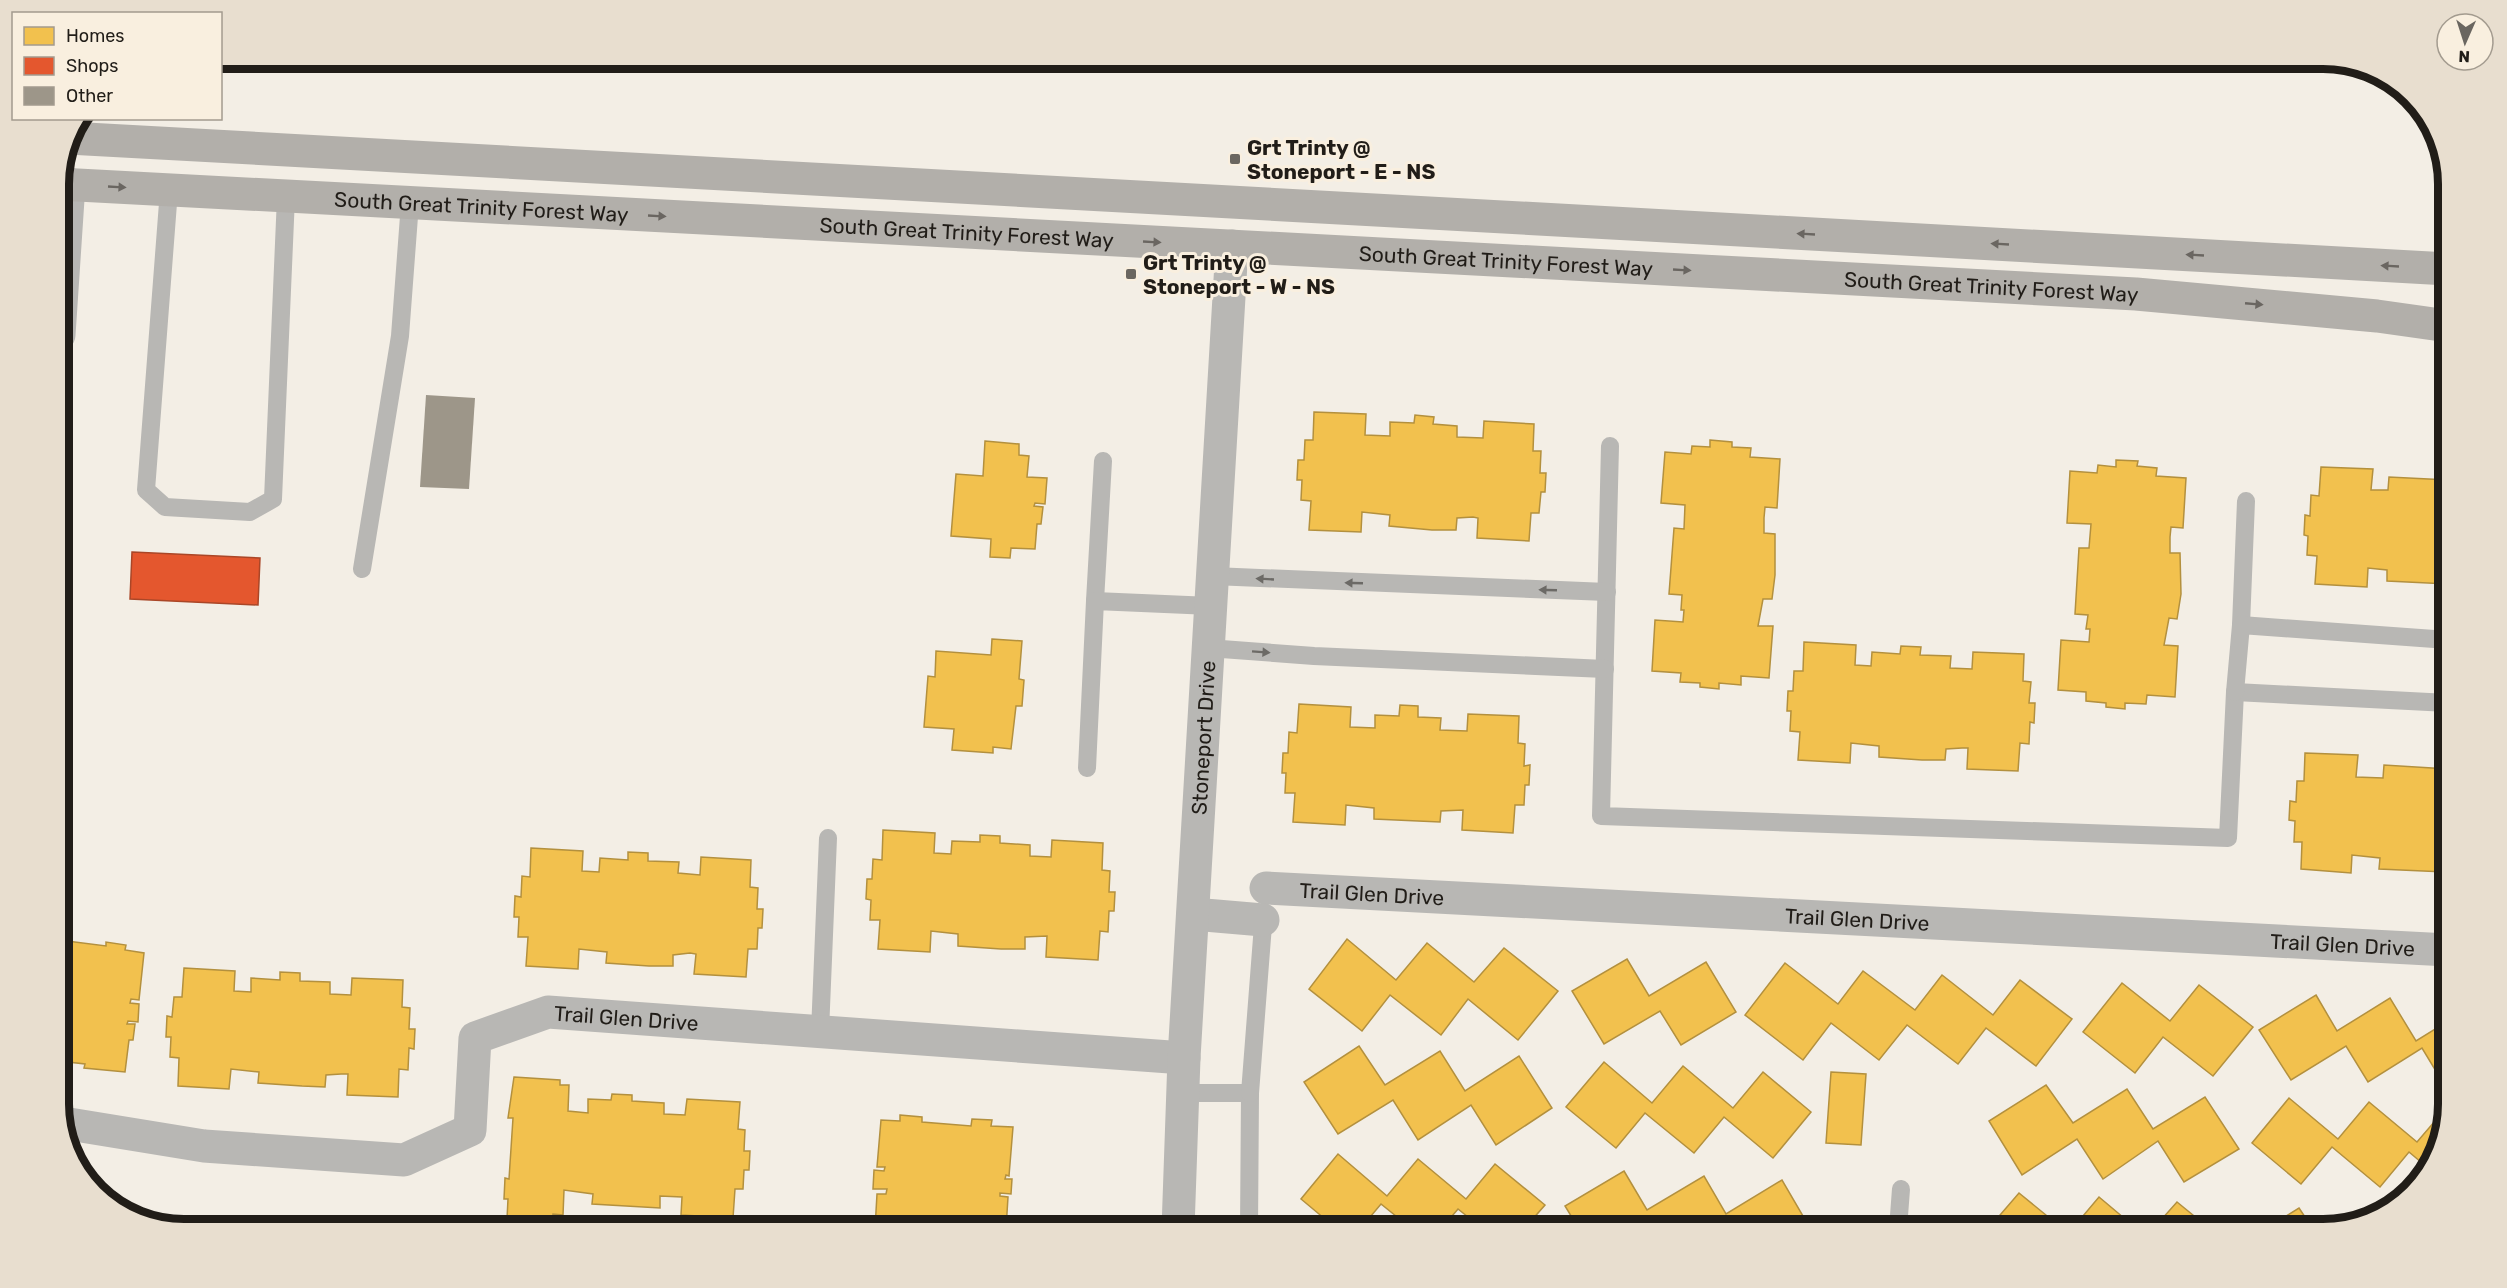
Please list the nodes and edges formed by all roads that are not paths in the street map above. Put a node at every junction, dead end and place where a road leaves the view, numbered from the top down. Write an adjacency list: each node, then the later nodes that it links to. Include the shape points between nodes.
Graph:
1 (79, 139): 7 (main road, South Great Trinity Forest Way, one-way to 1)
2 (69, 184): 3 (main road, South Great Trinity Forest Way, one-way to 3)
3 (170, 190): 4 (main road, South Great Trinity Forest Way); 4 (lane, via 146,490 165,507 186,509 250,512 273,499)
4 (286, 196): 5 (main road, South Great Trinity Forest Way)
5 (410, 203): 6 (main road, South Great Trinity Forest Way, one-way to 6); 12 (lane, via 400,336)
6 (1232, 246): 8 (main road, South Great Trinity Forest Way, one-way to 8, via 2136,294); 13 (street, Stoneport Drive)
7 (2438, 268)
8 (2438, 325)
9 (1610, 446): 14 (lane)
10 (1103, 461): 15 (lane)
11 (2246, 501): 16 (lane)
12 (362, 569)
13 (1212, 591): 14 (lane, one-way to 13); 15 (lane); 18 (street, Stoneport Drive)
14 (1607, 592): 19 (lane)
15 (1095, 601): 22 (lane)
16 (2241, 625): 17 (lane); 20 (lane)
17 (2438, 639)
18 (1208, 648): 19 (lane, one-way to 19); 25 (street, Stoneport Drive)
19 (1605, 669): 20 (lane, via 1601,816 1613,817 2228,838)
20 (2235, 692): 21 (lane)
21 (2438, 702)
22 (1087, 768)
23 (828, 838): 27 (lane)
24 (1264, 904): 25 (street, Trail Glen Drive); 26 (street, Trail Glen Drive); 30 (lane)
25 (1193, 914): 28 (street, Stoneport Drive)
26 (2438, 950)
27 (820, 1032): 28 (street, Trail Glen Drive); 31 (street, Trail Glen Drive, via 548,1012 475,1038 470,1130 404,1160 204,1146)
28 (1184, 1058): 29 (street, Stoneport Drive)
29 (1183, 1093): 30 (lane); 33 (street, Stoneport Drive)
30 (1250, 1093): 34 (lane)
31 (71, 1125)
32 (1900, 1189): 35 (lane)
33 (1178, 1219)
34 (1249, 1219)
35 (1899, 1219)

